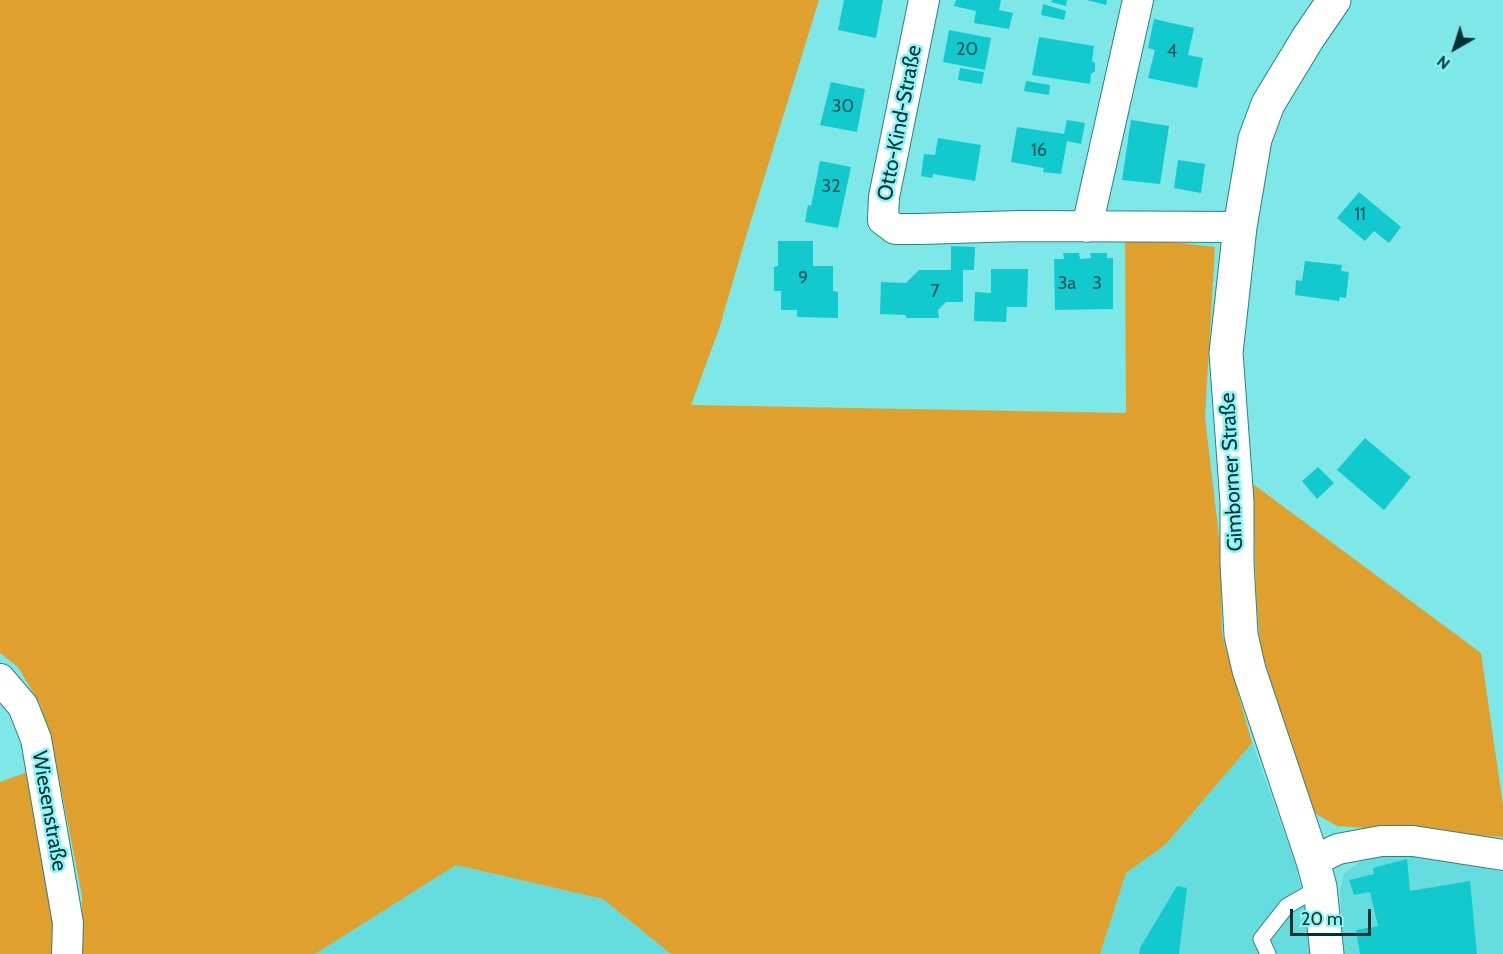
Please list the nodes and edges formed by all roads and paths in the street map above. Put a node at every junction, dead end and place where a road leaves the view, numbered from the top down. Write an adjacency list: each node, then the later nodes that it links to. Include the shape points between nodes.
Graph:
1 (924, 0): 4 (street, Otto-Kind-Straße, via 884,197 883,220 895,229)
2 (1138, 0): 4 (street)
3 (1334, 0): 5 (street, Gimborner Straße, via 1268,104 1255,139)
4 (1088, 227): 5 (street, Otto-Kind-Straße)
5 (1240, 227): 8 (street, Gimborner Straße, via 1226,352 1235,471 1240,635)
6 (0, 680): 9 (street, Wiesenstraße, via 23,706 36,739 68,923)
7 (1503, 855): 8 (street, via 1413,841 1381,841 1338,849)
8 (1317, 874): 10 (lane, via 1261,939); 11 (street, Gimborner Straße)
9 (67, 954)
10 (1268, 954)
11 (1327, 954)

